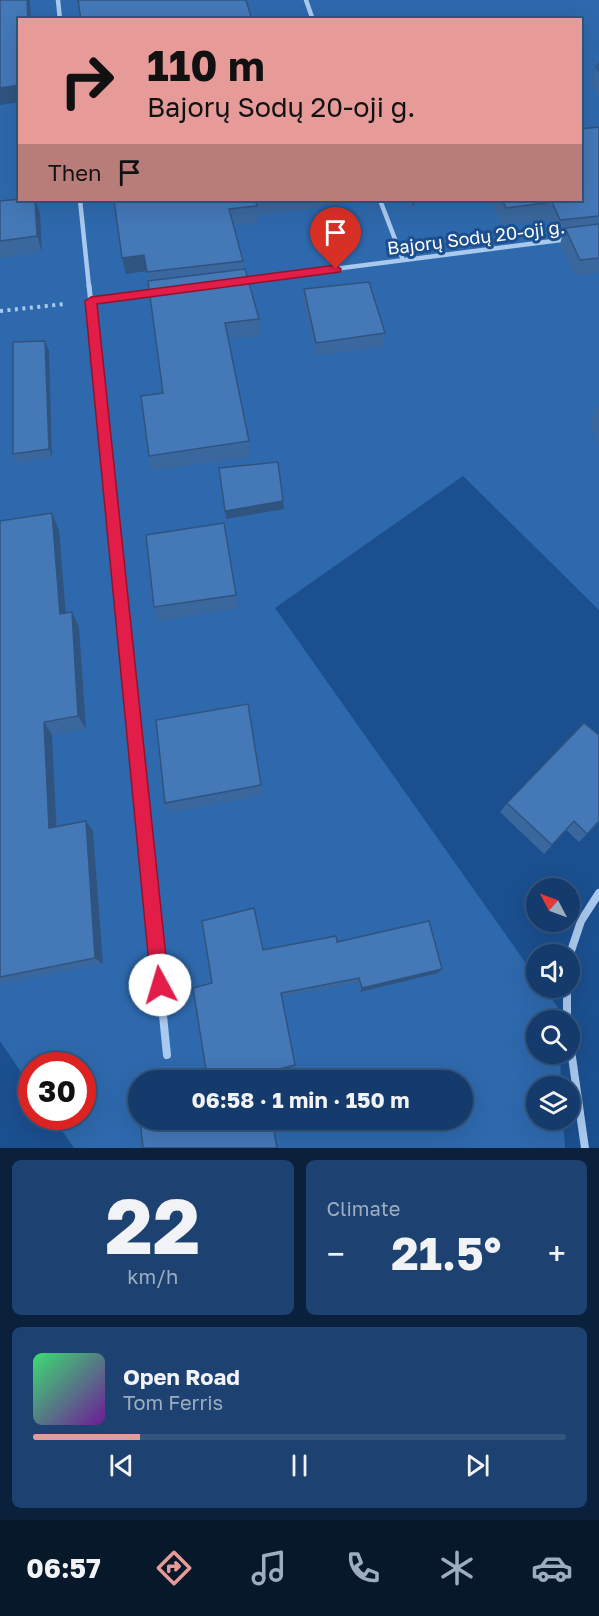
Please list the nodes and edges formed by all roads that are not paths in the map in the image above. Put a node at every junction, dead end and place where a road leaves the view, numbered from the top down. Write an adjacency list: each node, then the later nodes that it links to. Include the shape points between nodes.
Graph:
1 (58, 0): 3 (street)
2 (306, 0): 4 (street)
3 (60, 18)
4 (313, 18)
5 (80, 201): 11 (street)
6 (380, 201): 8 (street)
7 (576, 238): 8 (street, Bajorų Sodų 20-oji g.)
8 (403, 260): 9 (street, Bajorų Sodų 20-oji g.)
9 (229, 283)
10 (160, 292): 11 (street)
11 (91, 301): 14 (street)
12 (599, 893): 13 (street, via 581,921)
13 (573, 944)
14 (167, 1055)
15 (573, 1064): 16 (street)
16 (585, 1148)

